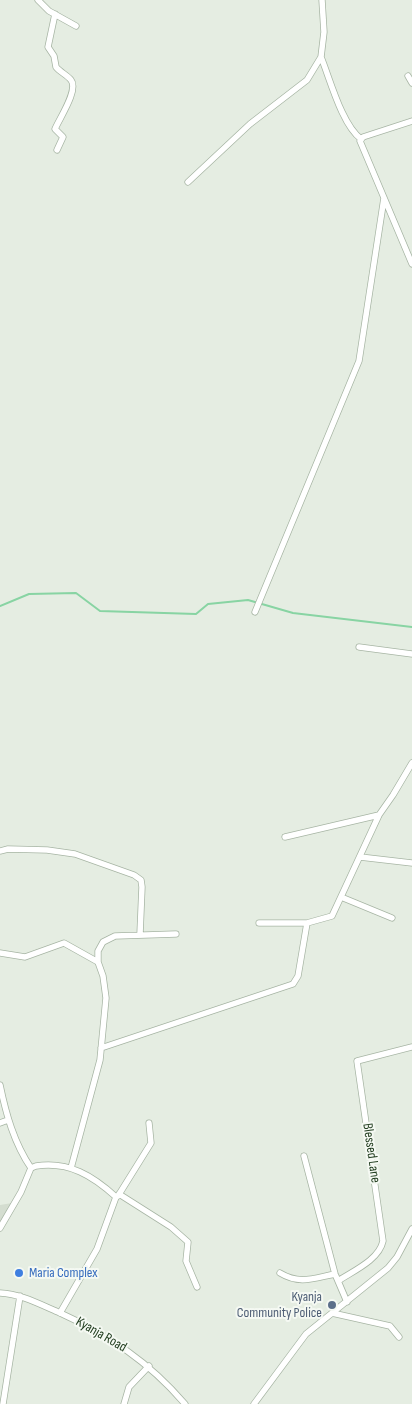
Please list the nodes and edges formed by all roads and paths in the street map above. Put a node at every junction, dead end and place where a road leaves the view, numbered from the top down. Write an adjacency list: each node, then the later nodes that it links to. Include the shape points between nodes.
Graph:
1 (38, 0): 3 (street)
2 (322, 0): 5 (street, via 324,32)
3 (55, 14): 4 (street); 10 (street, via 48,47 56,67 73,85 56,127 63,137)
4 (76, 26)
5 (320, 57): 9 (street, via 344,113); 11 (street, via 307,80 250,124)
6 (408, 76): 7 (street)
7 (412, 83)
8 (412, 122): 9 (street)
9 (361, 139): 12 (street, via 360,144)
10 (58, 150)
11 (188, 182)
12 (384, 198): 13 (street); 14 (street, via 359,361)
13 (412, 264)
14 (255, 612)
15 (359, 647): 16 (street)
16 (412, 654)
17 (412, 763): 18 (street)
18 (379, 814): 19 (street); 21 (street)
19 (285, 837)
20 (0, 851): 27 (street, via 60,851 136,876 142,887)
21 (360, 857): 22 (street); 23 (street)
22 (412, 863)
23 (341, 898): 24 (street); 26 (street, via 328,919)
24 (392, 918)
25 (259, 923): 26 (street)
26 (307, 923): 32 (street, via 298,976 293,984)
27 (140, 934): 28 (street); 30 (street, via 108,938 100,947)
28 (176, 934)
29 (0, 953): 30 (street, via 25,957 64,943)
30 (98, 962): 32 (street, via 106,991)
31 (412, 1047): 45 (street, Blessed Lane, via 357,1061 383,1241 372,1258)
32 (101, 1048): 39 (street, via 98,1074)
33 (0, 1085): 34 (street)
34 (8, 1120): 35 (street); 38 (street, via 20,1152)
35 (0, 1123)
36 (149, 1123): 40 (street, via 151,1143)
37 (304, 1156): 44 (street)
38 (31, 1168): 39 (street, via 41,1165); 41 (street)
39 (71, 1168): 40 (street, via 88,1174)
40 (118, 1196): 46 (street, via 141,1206 188,1242 186,1261); 50 (street, via 97,1249)
41 (0, 1228)
42 (412, 1229): 49 (street, via 388,1268)
43 (280, 1272): 44 (street, via 300,1281)
44 (335, 1274): 45 (street)
45 (338, 1281): 49 (street)
46 (197, 1287)
47 (0, 1293): 48 (street, Kyanja Road)
48 (20, 1296): 50 (street, Kyanja Road); 54 (street)
49 (347, 1302): 51 (street)
50 (60, 1313): 53 (street, Kyanja Road, via 114,1340)
51 (332, 1313): 52 (street, via 390,1326); 57 (street, via 306,1334)
52 (399, 1337)
53 (149, 1366): 55 (street, via 129,1387); 56 (street, Kyanja Road)
54 (3, 1404)
55 (124, 1404)
56 (185, 1404)
57 (254, 1404)

